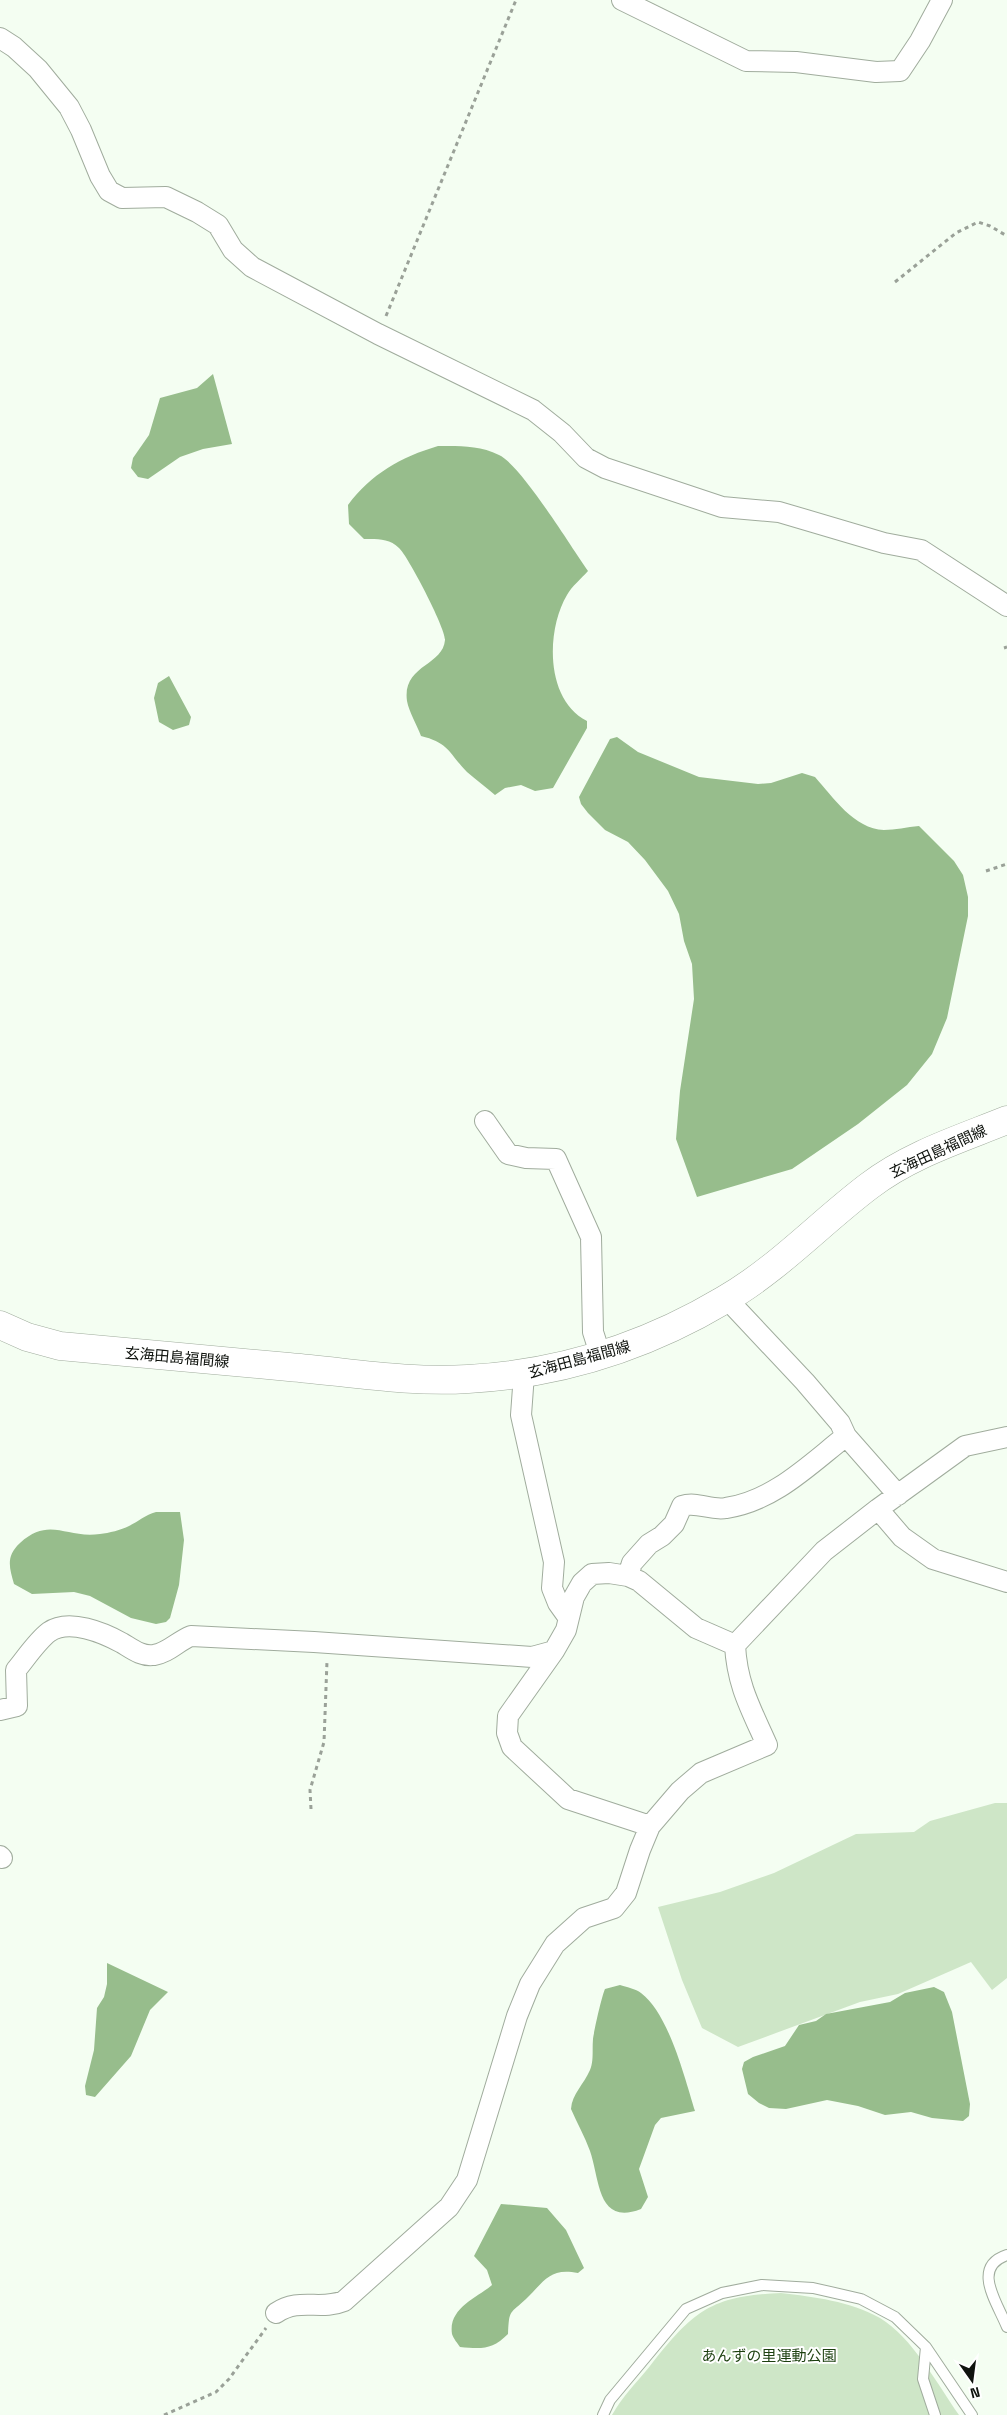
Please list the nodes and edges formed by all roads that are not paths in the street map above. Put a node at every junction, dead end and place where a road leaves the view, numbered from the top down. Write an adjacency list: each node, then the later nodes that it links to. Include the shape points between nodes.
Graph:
1 (622, 0): 2 (street, via 746,60 796,62 876,72 900,71)
2 (942, 0)
3 (0, 38): 4 (street, via 38,69 68,107 109,191 122,198 166,197 197,212 218,225 233,250 247,264 378,334 534,410 586,458 605,468 722,507 779,512 884,543 920,550)
4 (1007, 606)
5 (1007, 1120): 7 (main road, 玄海田島福間線, via 895,1169 870,1185 765,1272)
6 (485, 1121): 9 (street, via 508,1154 556,1160 591,1238 593,1332)
7 (727, 1299): 9 (main road, 玄海田島福間線, via 663,1332); 11 (street, via 805,1382 840,1423)
8 (0, 1325): 10 (main road, 玄海田島福間線, via 27,1338 60,1346 405,1378 466,1380)
9 (601, 1357): 10 (main road, 玄海田島福間線)
10 (524, 1374): 17 (street, via 521,1415 554,1562 552,1588)
11 (846, 1436): 13 (street); 15 (street, via 772,1493 750,1503 725,1509 692,1502 682,1506 674,1524 632,1563)
12 (1007, 1437): 13 (street, via 965,1446)
13 (898, 1495): 14 (street)
14 (878, 1509): 16 (street, via 902,1537 933,1559); 18 (street, via 824,1550)
15 (628, 1576): 17 (street, via 592,1574 578,1590); 18 (street, via 639,1581 696,1628)
16 (1007, 1582)
17 (568, 1617): 19 (street, via 566,1630)
18 (735, 1645): 21 (street, via 740,1686 767,1745 701,1773 680,1791)
19 (554, 1650): 20 (street, via 532,1657 191,1636 180,1640 166,1652 153,1656 140,1654 96,1631 68,1627 50,1632 16,1670 18,1706); 21 (street, via 508,1716 507,1733 512,1747 568,1799)
20 (0, 1710)
21 (650, 1826): 23 (street, via 626,1893 614,1908 584,1918 555,1944 530,1984 466,2180 449,2207 344,2301 331,2306 296,2304)
22 (1007, 2255): 24 (lane, via 997,2258 989,2266 987,2279)
23 (276, 2313)
24 (1007, 2327)
25 (926, 2347): 26 (lane, via 895,2317 861,2299 813,2288 771,2285 722,2292 686,2309 610,2400); 27 (lane, via 923,2379); 28 (lane)
26 (603, 2415)
27 (935, 2415)
28 (972, 2415)

